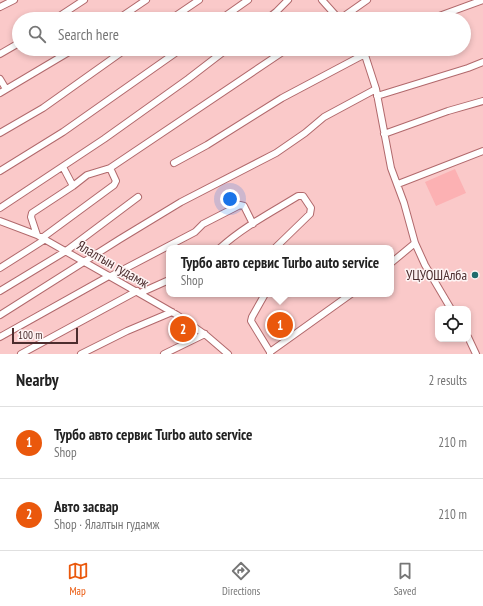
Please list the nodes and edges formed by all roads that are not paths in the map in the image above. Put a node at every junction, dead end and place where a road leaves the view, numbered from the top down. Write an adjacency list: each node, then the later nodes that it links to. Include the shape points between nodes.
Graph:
1 (14, 0): 10 (street)
2 (84, 0): 11 (street)
3 (146, 0): 12 (street)
4 (199, 0): 13 (street)
5 (248, 0): 14 (street)
6 (288, 0): 15 (street)
7 (322, 0): 16 (street)
8 (367, 0): 17 (street)
9 (483, 0): 18 (street)
10 (0, 7)
11 (66, 12)
12 (128, 12)
13 (181, 12)
14 (231, 12)
15 (276, 12)
16 (333, 12)
17 (348, 12)
18 (450, 12)
19 (12, 47): 20 (street)
20 (0, 54)
21 (62, 56): 30 (street)
22 (116, 56): 35 (street, via 43,108)
23 (171, 56): 41 (street, via 63,132)
24 (218, 56): 39 (street)
25 (277, 56): 40 (street)
26 (355, 56): 38 (street)
27 (366, 56): 31 (street)
28 (483, 62): 33 (street)
29 (0, 79): 30 (street)
30 (6, 89): 32 (street)
31 (376, 89): 33 (street); 56 (street, via 324,117 276,153 181,202)
32 (0, 93)
33 (377, 96): 36 (street)
34 (483, 101): 36 (street)
35 (0, 133)
36 (384, 134): 42 (street, via 391,168)
37 (483, 151): 42 (street)
38 (174, 163)
39 (63, 167): 43 (street); 45 (street)
40 (110, 168): 43 (street, via 87,175); 48 (street, via 116,181 114,185)
41 (0, 171)
42 (398, 184): 49 (street)
43 (73, 186): 48 (street, via 32,213 31,217)
44 (138, 196): 54 (street)
45 (0, 208)
46 (0, 221): 48 (street, Ялалтын гудамж)
47 (253, 224): 50 (street, via 244,206 240,205); 51 (street); 52 (street, via 298,196 303,196 311,208 310,214)
48 (41, 238): 54 (street, Ялалтын гудамж); 57 (street)
49 (415, 243): 55 (street); 64 (street)
50 (170, 245)
51 (223, 245)
52 (278, 245)
53 (166, 247): 58 (street)
54 (66, 251): 56 (street, Ялалтын гудамж); 60 (street)
55 (394, 260)
56 (85, 262): 58 (street, Ялалтын гудамж); 66 (street)
57 (0, 268)
58 (110, 276): 61 (street, Ялалтын гудамж); 68 (street)
59 (166, 281): 61 (street)
60 (0, 291)
61 (139, 292): 65 (street, Ялалтын гудамж); 71 (street)
62 (263, 297): 70 (street, via 251,321)
63 (347, 297): 70 (street)
64 (449, 306)
65 (172, 312): 67 (street, Ялалтын гудамж); 72 (street)
66 (0, 315)
67 (205, 334): 73 (street); 74 (street, Ялалтын гудамж)
68 (0, 337)
69 (470, 342): 75 (street)
70 (270, 353)
71 (21, 354)
72 (81, 354)
73 (164, 354)
74 (228, 354)
75 (476, 354)

